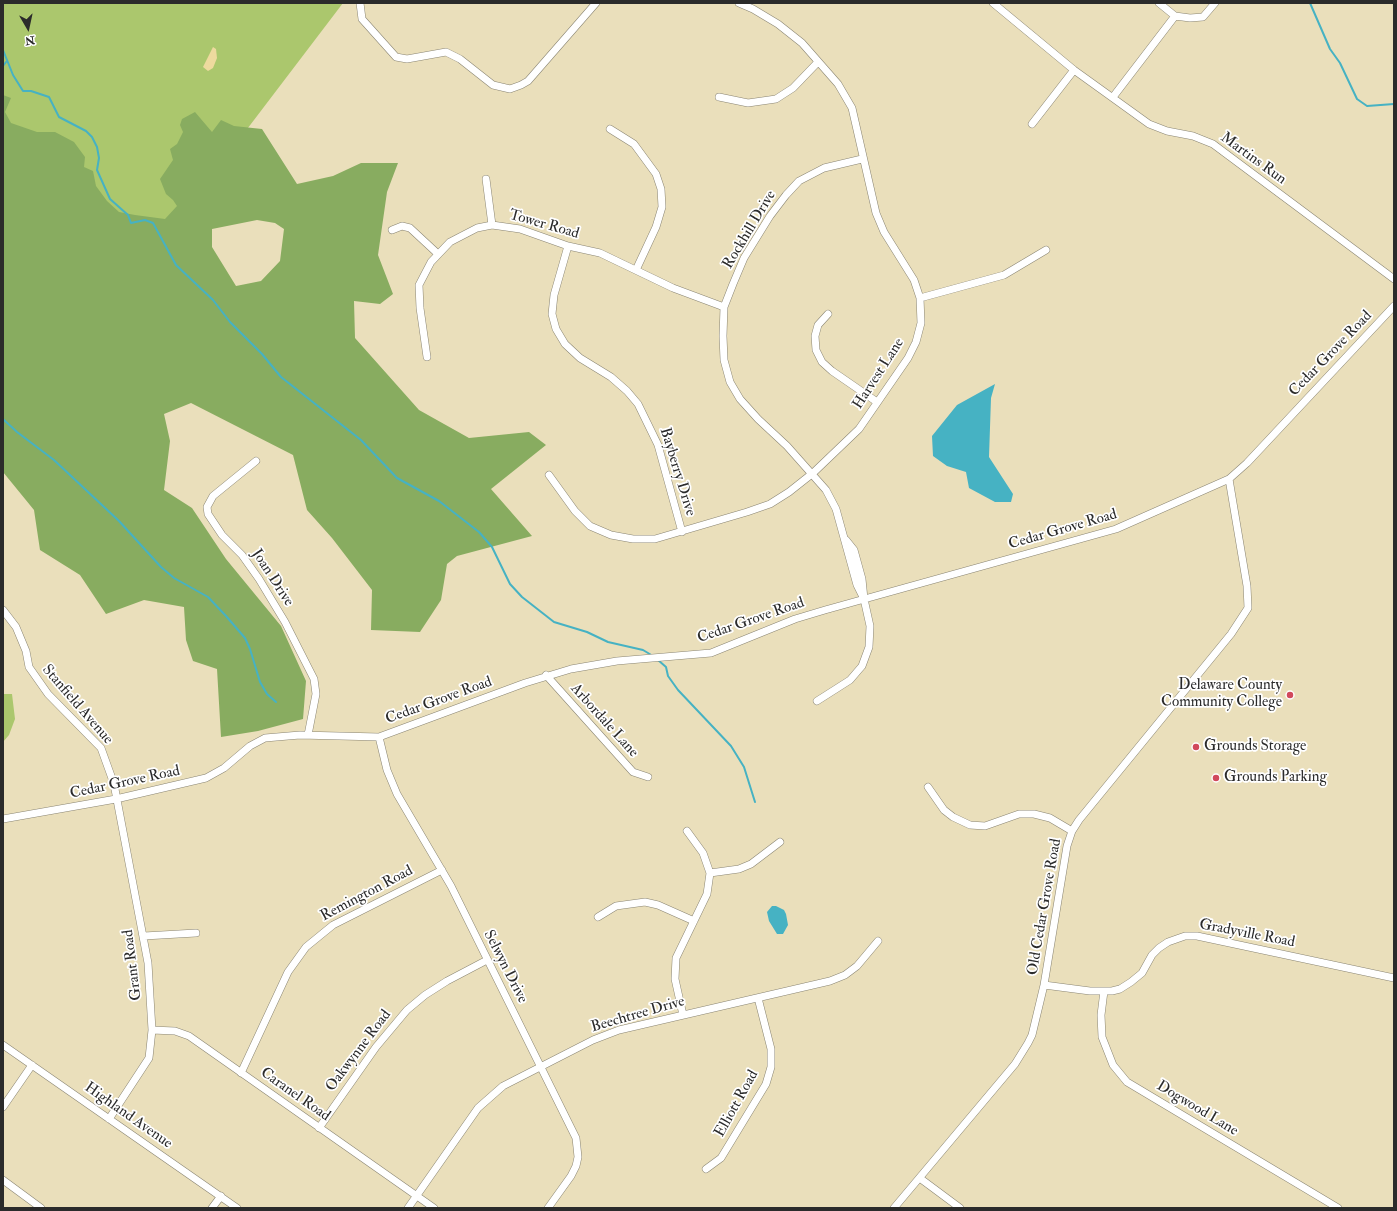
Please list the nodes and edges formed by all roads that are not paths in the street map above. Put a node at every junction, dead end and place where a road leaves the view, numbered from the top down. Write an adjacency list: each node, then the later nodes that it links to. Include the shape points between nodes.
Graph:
1 (360, 3): 2 (street, via 362,19 396,57 407,59 446,52 460,59 493,85 510,89 528,81)
2 (596, 3)
3 (739, 3): 8 (street, Harvest Lane, via 778,24 802,43)
4 (993, 3): 9 (street, Martins Run)
5 (1159, 3): 7 (street)
6 (1214, 3): 7 (street, via 1203,17)
7 (1175, 16): 11 (street)
8 (818, 62): 10 (street, via 794,88 776,99 748,103); 14 (street, Harvest Lane, via 838,84 852,108 859,133)
9 (1074, 70): 11 (street, Martins Run); 12 (street)
10 (719, 97)
11 (1113, 97): 22 (street, Martins Run, via 1149,124 1213,144)
12 (1032, 124)
13 (610, 129): 21 (street, via 634,144 656,174 661,189 662,207 656,227)
14 (862, 159): 23 (street, Harvest Lane, via 884,232 914,280); 25 (street, Rockhill Drive, via 824,168 799,181 770,216 744,258)
15 (486, 178): 16 (street)
16 (492, 225): 18 (street, Tower Road, via 520,229); 20 (street, Tower Road, via 477,228 450,242)
17 (392, 230): 20 (street, via 402,226 410,228)
18 (568, 246): 21 (street, Tower Road, via 600,253); 33 (street, Bayberry Drive, via 554,294 552,314 556,329 565,344 580,358 611,377 638,404 658,445)
19 (1046, 250): 23 (street, via 1004,276)
20 (438, 254): 27 (street, Tower Road, via 419,285)
21 (636, 270): 25 (street, Tower Road, via 694,297)
22 (1394, 279)
23 (920, 298): 28 (street, Harvest Lane, via 921,323 916,342 908,358)
24 (1394, 306): 32 (street, Cedar Grove Road, via 1247,463)
25 (724, 307): 30 (street, Rockhill Drive, via 724,360 730,382 740,399 758,419)
26 (828, 314): 28 (street, via 818,325 815,336 816,350 822,362)
27 (426, 357)
28 (877, 402): 30 (street, Harvest Lane, via 859,429)
29 (256, 461): 38 (street, Joan Drive, via 213,496 207,507 208,514 259,579 286,622 314,679 316,694)
30 (813, 473): 33 (street, Harvest Lane, via 770,504); 34 (street, Rockhill Drive, via 826,490 845,538 854,550 862,579)
31 (549, 474): 33 (street, Harvest Lane, via 575,511 590,526 611,535 633,539 654,539)
32 (1228, 479): 34 (street, Cedar Grove Road, via 1116,529); 45 (street, Old Cedar Grove Road, via 1247,586 1248,608 1232,634)
33 (682, 532)
34 (864, 599): 36 (street, Cedar Grove Road, via 795,619 711,653 618,661); 37 (street, Rockhill Drive, via 871,637 862,666 850,680)
35 (3, 610): 42 (street, Stanfield Avenue, via 16,627 26,651 29,667 38,682 101,748 108,763)
36 (546, 675): 39 (street, Cedar Grove Road); 40 (street, Arbordale Lane, via 633,772)
37 (818, 700)
38 (308, 736): 39 (street, Cedar Grove Road); 42 (street, Cedar Grove Road, via 265,738 206,778)
39 (379, 737): 47 (street, Selwyn Drive, via 396,794)
40 (648, 777)
41 (928, 787): 45 (street, via 944,810 970,825 985,826 1019,814 1034,814 1050,818)
42 (116, 799): 43 (street, Cedar Grove Road); 52 (street, Grant Road)
43 (3, 819)
44 (687, 831): 48 (street, via 703,853)
45 (1072, 831): 56 (street, Old Cedar Grove Road, via 1067,846)
46 (780, 842): 48 (street, via 751,864 739,869)
47 (442, 870): 54 (street, Selwyn Drive); 64 (street, Remington Road, via 333,925 306,947 288,972)
48 (710, 873): 50 (street, via 707,894)
49 (598, 917): 50 (street, via 616,906 645,902 658,904)
50 (694, 921): 59 (street, via 681,946 674,968)
51 (196, 933): 52 (street)
52 (144, 936): 60 (street, Grant Road)
53 (878, 941): 58 (street, Beechtree Drive, via 857,966 845,974 830,981)
54 (488, 960): 63 (street, Selwyn Drive); 67 (street, Oakwynne Road, via 447,981 407,1010 376,1047)
55 (1394, 978): 57 (street, Gradyville Road, via 1210,938 1185,936 1159,948 1142,973 1131,982 1120,989)
56 (1044, 985): 57 (street, Gradyville Road); 69 (street, Old Cedar Grove Road, via 1032,1035 1024,1051)
57 (1104, 991): 81 (street, Dogwood Lane, via 1102,1037 1112,1065 1127,1082)
58 (758, 998): 59 (street, Beechtree Drive); 68 (street, Elliott Road, via 771,1049 772,1067 766,1084 721,1158)
59 (683, 1015): 63 (street, Beechtree Drive, via 606,1034)
60 (152, 1030): 64 (street, Caranel Road, via 189,1036); 66 (street, Grant Road, via 149,1058)
61 (3, 1045): 62 (street, Highland Avenue)
62 (32, 1065): 65 (street); 66 (street, Highland Avenue)
63 (541, 1066): 72 (street, Beechtree Drive, via 503,1086 478,1108); 78 (street, Selwyn Drive, via 572,1130 577,1147 577,1161 571,1176)
64 (241, 1073): 67 (street, Caranel Road)
65 (3, 1107)
66 (109, 1119): 71 (street, Highland Avenue)
67 (319, 1128): 72 (street, Caranel Road)
68 (706, 1169)
69 (921, 1179): 79 (street, Old Cedar Grove Road); 80 (street)
70 (3, 1180): 73 (street)
71 (221, 1196): 74 (street); 75 (street, Highland Avenue)
72 (416, 1196): 76 (street, Beechtree Drive); 77 (street)
73 (41, 1208)
74 (212, 1208)
75 (237, 1208)
76 (408, 1208)
77 (434, 1208)
78 (548, 1208)
79 (894, 1208)
80 (960, 1208)
81 (1338, 1208)

